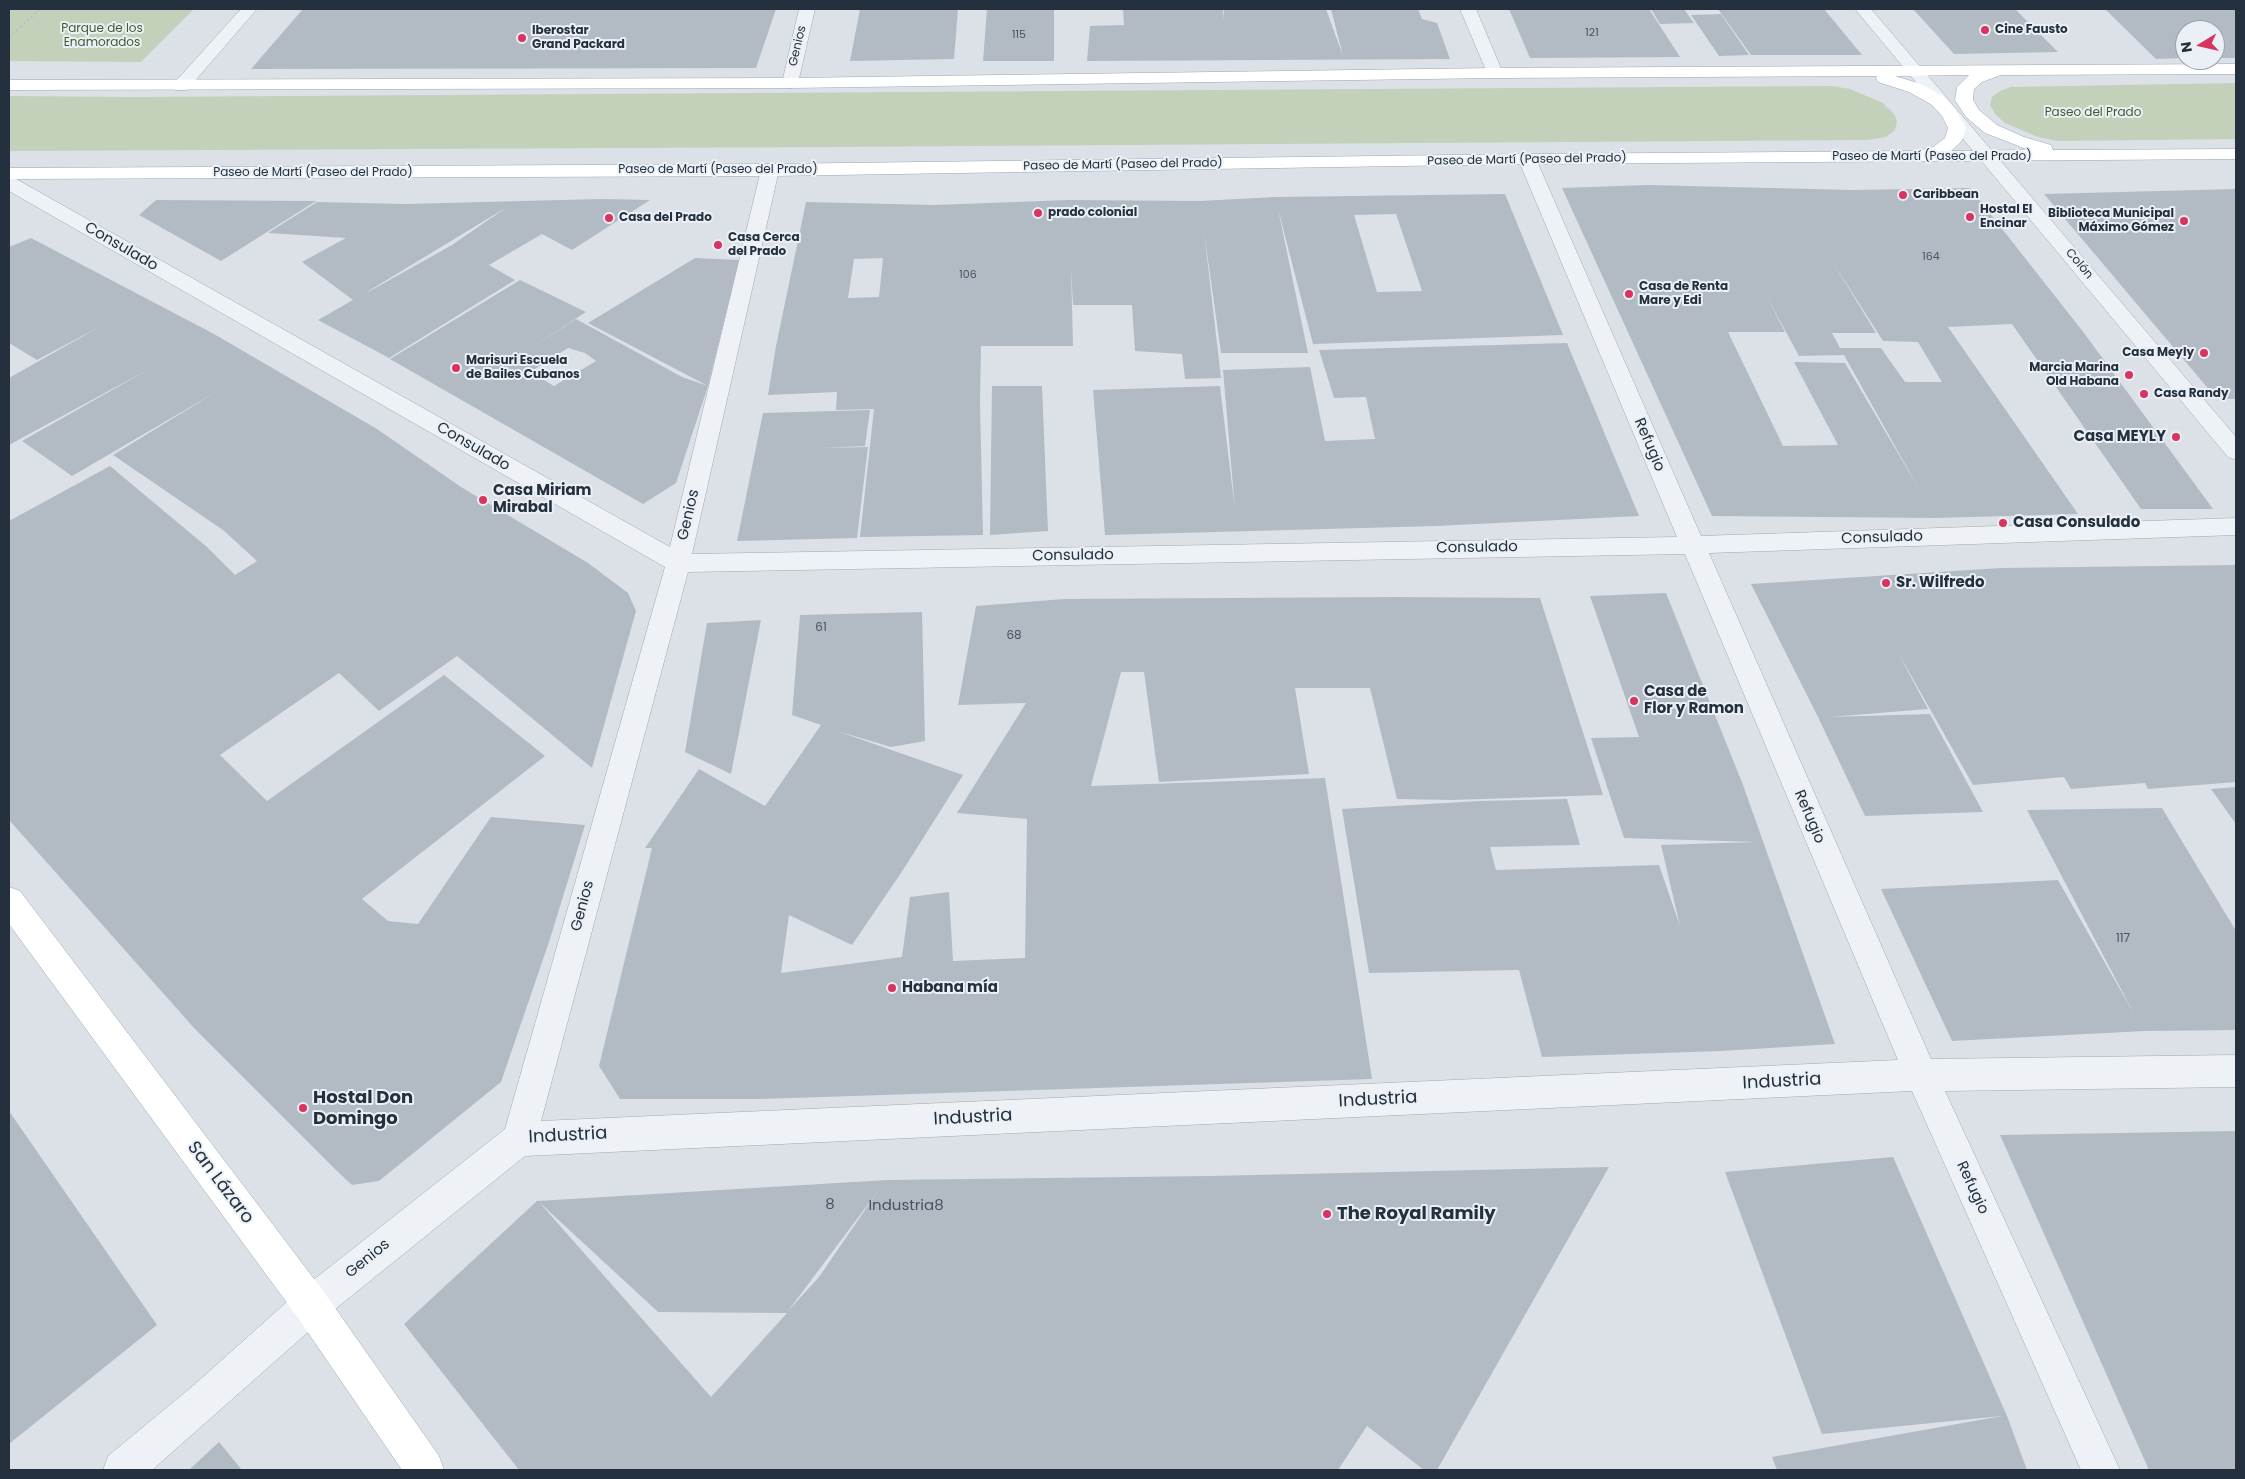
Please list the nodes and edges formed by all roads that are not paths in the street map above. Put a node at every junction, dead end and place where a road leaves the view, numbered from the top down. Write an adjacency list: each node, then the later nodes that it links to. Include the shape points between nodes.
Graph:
1 (249, 9): 12 (street)
2 (806, 9): 10 (street, Genios)
3 (1468, 9): 9 (street)
4 (1862, 9): 8 (street, Colón)
5 (2236, 69): 6 (main road)
6 (2017, 70): 8 (main road); 15 (main road, via 1994,72 1976,78 1966,87 1964,100 1972,114 1991,129 2018,141)
7 (1839, 72): 8 (main road); 9 (main road); 13 (main road, via 1866,74 1915,88 1938,101)
8 (1915, 72): 13 (street, Colón)
9 (1495, 74): 10 (main road)
10 (790, 84): 12 (main road)
11 (9, 85): 12 (main road)
12 (180, 86)
13 (1950, 114): 16 (main road, via 1957,128 1953,141 1939,151); 17 (street, Colón)
14 (2236, 154): 15 (main road, Paseo de Martí (Paseo del Prado))
15 (2079, 155): 17 (main road, Paseo de Martí (Paseo del Prado))
16 (1917, 157): 17 (main road, Paseo de Martí (Paseo del Prado)); 18 (main road, Paseo de Martí (Paseo del Prado))
17 (1989, 157): 22 (street, Colón)
18 (1527, 160): 19 (main road, Paseo de Martí (Paseo del Prado)); 24 (street, Refugio)
19 (770, 170): 20 (main road, Paseo de Martí (Paseo del Prado)); 25 (street, Genios)
20 (9, 174)
21 (9, 183): 25 (street, Consulado)
22 (2236, 452)
23 (2236, 526): 24 (street, Consulado)
24 (1692, 545): 25 (street, Consulado); 28 (street, Refugio)
25 (678, 563): 29 (street, Genios)
26 (9, 900): 30 (main road, San Lázaro)
27 (2236, 1071): 28 (street, Industria)
28 (1921, 1075): 29 (street, Industria); 33 (street, Refugio)
29 (519, 1139): 30 (street, Genios)
30 (311, 1305): 31 (street, Genios); 32 (main road, San Lázaro)
31 (122, 1470)
32 (425, 1470)
33 (2101, 1470)

